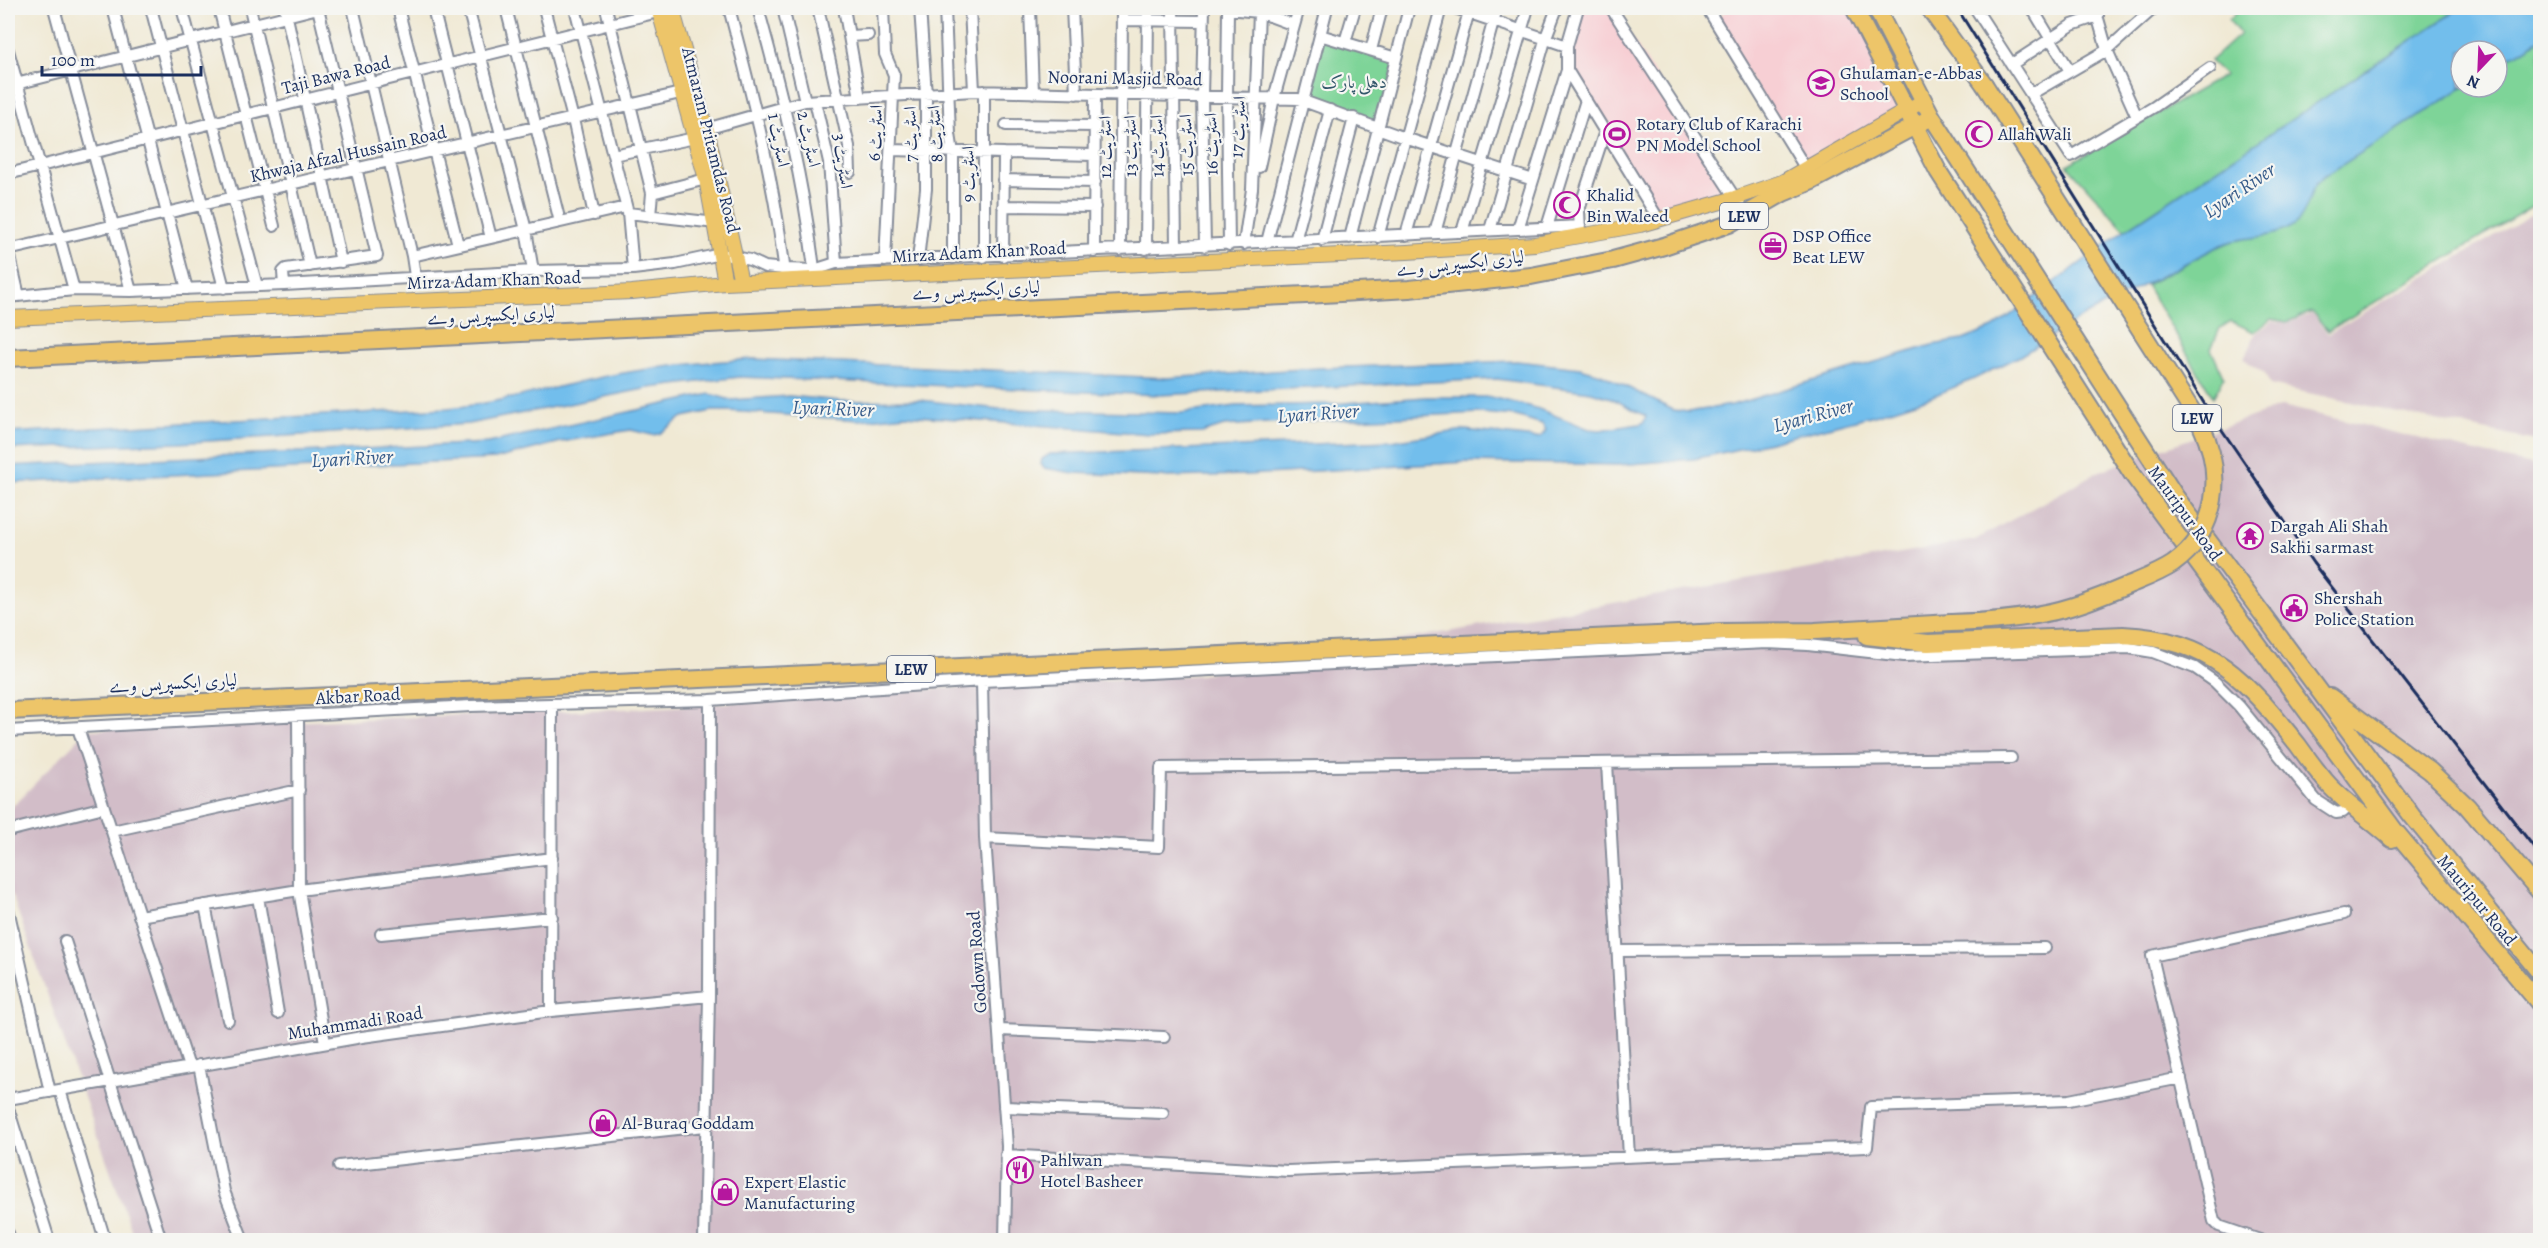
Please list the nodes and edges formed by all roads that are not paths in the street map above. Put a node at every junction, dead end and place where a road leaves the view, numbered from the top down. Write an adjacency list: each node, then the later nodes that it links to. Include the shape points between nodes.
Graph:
1 (54, 8): 87 (street)
2 (113, 8): 81 (street)
3 (151, 8): 75 (street)
4 (182, 8): 71 (street)
5 (219, 8): 65 (street)
6 (250, 8): 61 (street)
7 (318, 8): 53 (street); 95 (street)
8 (353, 8): 91 (street)
9 (398, 8): 90 (street)
10 (433, 8): 85 (street)
11 (468, 8): 82 (street)
12 (506, 8): 77 (street)
13 (544, 8): 72 (street)
14 (575, 8): 66 (street)
15 (606, 8): 62 (street)
16 (729, 8): 122 (street, اسٹریٹ 1)
17 (758, 8): 118 (street, اسٹریٹ 2)
18 (783, 8): 114 (street, اسٹریٹ 3)
19 (818, 8): 111 (street)
20 (844, 8): 69 (street)
21 (883, 8): 109 (street, اسٹریٹ 6, via 885,54 894,75)
22 (920, 8): 98 (street, اسٹریٹ 7)
23 (945, 8): 96 (street, اسٹریٹ 8)
24 (970, 8): 94 (street, اسٹریٹ 9)
25 (1030, 8): 97 (street)
26 (1072, 8): 99 (street)
27 (1122, 8): 56 (street, اسٹریٹ 12)
28 (1148, 8): 57 (street, اسٹریٹ 13)
29 (1173, 8): 59 (street, اسٹریٹ 14)
30 (1204, 8): 60 (street, اسٹریٹ 15)
31 (1228, 8): 54 (street); 106 (street, اسٹریٹ 16)
32 (1299, 8): 63 (street)
33 (1327, 8): 68 (street)
34 (1355, 8): 74 (street)
35 (1382, 8): 79 (street)
36 (1409, 8): 83 (street)
37 (1441, 8): 138 (street)
38 (1455, 8): 52 (street)
39 (1497, 8): 58 (street)
40 (1528, 8): 64 (street)
41 (1557, 8): 70 (street)
42 (1578, 8): 76 (street)
43 (1611, 8): 170 (street)
44 (1707, 8): 158 (street)
45 (1854, 8): 128 (highway, Mauripur Road)
46 (1876, 8): 116 (highway, Mauripur Road)
47 (1929, 8): 237 (highway, LEW, bridge, via 1984,84 2201,425 2214,457 2215,490 2206,523 2187,551 2160,572 2075,606 1999,621)
48 (1975, 8): 84 (street)
49 (2032, 8): 73 (street)
50 (2154, 8): 80 (street)
51 (666, 9): 62 (street, Taji Bawa Road); 93 (main road, Atmaram Pritamdas Road)
52 (1469, 10): 58 (street); 141 (street)
53 (286, 12): 61 (street); 112 (street)
54 (1259, 12): 63 (street); 107 (street, اسٹریٹ 17)
55 (2097, 12): 73 (street); 80 (street)
56 (1122, 20): 57 (street); 102 (street, اسٹریٹ 12)
57 (1148, 20): 59 (street); 103 (street, اسٹریٹ 13)
58 (1493, 20): 64 (street); 152 (street)
59 (1173, 21): 60 (street); 104 (street, اسٹریٹ 14)
60 (1203, 21): 105 (street, اسٹریٹ 15)
61 (254, 25): 65 (street); 119 (street)
62 (610, 25): 66 (street, Taji Bawa Road); 117 (street)
63 (1294, 25): 110 (street)
64 (1520, 28): 70 (street); 154 (street)
65 (225, 31): 71 (street); 123 (street)
66 (581, 32): 72 (street, Taji Bawa Road); 121 (street)
67 (868, 35): 69 (street)
68 (1320, 35): 74 (street); 115 (street)
69 (849, 36): 108 (street)
70 (1546, 37): 76 (street); 160 (street)
71 (190, 39): 75 (street); 129 (street)
72 (552, 39): 77 (street, Taji Bawa Road); 127 (street)
73 (2052, 40): 84 (street); 89 (street)
74 (1345, 42): 79 (street)
75 (162, 46): 81 (street); 134 (street)
76 (1567, 46): 88 (street)
77 (516, 48): 82 (street, Taji Bawa Road); 132 (street)
78 (8, 50): 92 (street)
79 (1371, 50): 83 (street)
80 (2107, 50): 89 (street); 125 (street)
81 (126, 56): 87 (street); 139 (street)
82 (481, 57): 85 (street, Taji Bawa Road); 137 (street)
83 (1396, 58): 133 (street)
84 (2012, 64): 100 (street)
85 (448, 65): 90 (street, Taji Bawa Road); 140 (street)
86 (2210, 68): 125 (street)
87 (70, 70): 92 (street); 146 (street)
88 (1567, 70): 113 (street); 165 (street)
89 (2070, 71): 100 (street)
90 (414, 73): 91 (street, Taji Bawa Road); 144 (street)
91 (371, 84): 95 (street, Taji Bawa Road); 153 (street)
92 (12, 85): 155 (street)
93 (688, 91): 117 (street, Khwaja Afzal Hussain Road); 136 (main road, Atmaram Pritamdas Road)
94 (979, 91): 96 (street, Noorani Masjid Road); 97 (street, Noorani Masjid Road); 148 (street, اسٹریٹ 9)
95 (339, 92): 112 (street, Taji Bawa Road); 157 (street)
96 (950, 92): 98 (street, Noorani Masjid Road); 147 (street, اسٹریٹ 8)
97 (1033, 93): 99 (street, Noorani Masjid Road)
98 (926, 94): 109 (street, Noorani Masjid Road); 145 (street, اسٹریٹ 7)
99 (1076, 94): 101 (street, Noorani Masjid Road)
100 (2031, 94): 125 (street, via 2071,156)
101 (1095, 95): 102 (street, Noorani Masjid Road); 131 (street)
102 (1122, 96): 103 (street, Noorani Masjid Road); 207 (street, اسٹریٹ 12)
103 (1146, 96): 104 (street, Noorani Masjid Road); 206 (street, اسٹریٹ 13)
104 (1173, 96): 105 (street, Noorani Masjid Road); 204 (street, اسٹریٹ 14)
105 (1202, 96): 106 (street, Noorani Masjid Road); 203 (street, اسٹریٹ 15)
106 (1227, 96): 107 (street, Noorani Masjid Road); 200 (street, اسٹریٹ 16)
107 (1256, 97): 110 (street, Noorani Masjid Road); 156 (street, اسٹریٹ 17)
108 (860, 98): 109 (street, Noorani Masjid Road); 111 (street, Noorani Masjid Road)
109 (894, 98): 143 (street, اسٹریٹ 6)
110 (1274, 98): 115 (street, Noorani Masjid Road); 156 (street, via 1259,167)
111 (837, 99): 114 (street, Noorani Masjid Road); 159 (street, via 849,146)
112 (306, 100): 119 (street, Taji Bawa Road); 162 (street)
113 (1586, 100): 135 (street); 185 (street)
114 (810, 101): 118 (street, Noorani Masjid Road); 218 (street, اسٹریٹ 3, via 829,162)
115 (1304, 101): 120 (street, Noorani Masjid Road); 199 (street)
116 (1923, 101): 124 (highway, Mauripur Road); 128 (main road, Mirza Adam Khan Road)
117 (630, 106): 121 (street, Khwaja Afzal Hussain Road); 142 (street)
118 (786, 107): 122 (street, Noorani Masjid Road); 223 (street, اسٹریٹ 2, via 805,195)
119 (273, 108): 123 (street, Taji Bawa Road); 167 (street)
120 (1330, 110): 126 (street, Noorani Masjid Road); 198 (street)
121 (602, 112): 127 (street, Khwaja Afzal Hussain Road); 151 (street)
122 (757, 114): 136 (street, Noorani Masjid Road); 222 (street, اسٹریٹ 1, via 781,231)
123 (246, 115): 129 (street, Taji Bawa Road); 168 (street)
124 (1932, 117): 128 (highway, لیاری ایکسپریس وے); 239 (highway, Mauripur Road, via 2175,496)
125 (2137, 117)
126 (1354, 118): 133 (street, Noorani Masjid Road); 197 (street)
127 (573, 119): 132 (street, Khwaja Afzal Hussain Road); 177 (street)
128 (1911, 119): 158 (main road, Mirza Adam Khan Road); 178 (highway, لیاری ایکسپریس وے / LEW, via 1812,181); 255 (highway, Mauripur Road, via 1938,171 2133,475)
129 (213, 123): 134 (street, Taji Bawa Road); 171 (street)
130 (1006, 125): 131 (street)
131 (1095, 126): 150 (street)
132 (536, 127): 137 (street, Khwaja Afzal Hussain Road); 181 (street)
133 (1378, 127): 138 (street, Noorani Masjid Road); 196 (street)
134 (183, 130): 139 (street, Taji Bawa Road); 172 (street)
135 (1605, 131): 180 (street); 189 (street, via 1579,210)
136 (701, 134): 142 (street, Noorani Masjid Road); 163 (main road, Atmaram Pritamdas Road); 212 (main road, Atmaram Pritamdas Road)
137 (502, 135): 140 (street, Khwaja Afzal Hussain Road); 187 (street)
138 (1405, 138): 141 (street, Noorani Masjid Road); 193 (street)
139 (149, 139): 146 (street, Taji Bawa Road); 176 (street)
140 (467, 143): 144 (street, Khwaja Afzal Hussain Road); 195 (street)
141 (1430, 146): 152 (street, Noorani Masjid Road); 192 (street)
142 (641, 149): 151 (street, Noorani Masjid Road); 169 (street)
143 (891, 150): 145 (street); 216 (street, اسٹریٹ 6)
144 (434, 151): 153 (street, Khwaja Afzal Hussain Road); 202 (street)
145 (926, 151): 147 (street); 215 (street, اسٹریٹ 7)
146 (93, 153): 155 (street, Taji Bawa Road); 183 (street)
147 (953, 153): 148 (street); 214 (street, اسٹریٹ 8)
148 (984, 153): 149 (street); 213 (street, اسٹریٹ 9)
149 (1004, 153): 150 (street); 164 (street)
150 (1095, 154): 166 (street)
151 (613, 155): 175 (street)
152 (1456, 155): 154 (street, Noorani Masjid Road); 191 (street)
153 (390, 161): 157 (street, Khwaja Afzal Hussain Road); 210 (street)
154 (1482, 163): 160 (street, Noorani Masjid Road); 190 (street)
155 (39, 166): 161 (street, Taji Bawa Road); 194 (street)
156 (1253, 166): 201 (street, اسٹریٹ 17)
157 (356, 168): 162 (street, Khwaja Afzal Hussain Road); 217 (street, via 376,256)
158 (1806, 169): 170 (main road, Mirza Adam Khan Road)
159 (850, 172)
160 (1507, 172): 165 (street, Noorani Masjid Road); 188 (street)
161 (8, 174)
162 (322, 176): 167 (street, Khwaja Afzal Hussain Road); 217 (street)
163 (706, 179): 169 (street); 182 (main road, Atmaram Pritamdas Road)
164 (1003, 180): 166 (street); 173 (street)
165 (1533, 180): 186 (street)
166 (1095, 182): 174 (street)
167 (291, 184): 168 (street, Khwaja Afzal Hussain Road); 219 (street)
168 (266, 190): 171 (street, Khwaja Afzal Hussain Road); 184 (street)
169 (652, 193): 179 (street)
170 (1735, 198): 178 (street); 180 (main road, Mirza Adam Khan Road)
171 (233, 199): 172 (street, Khwaja Afzal Hussain Road); 228 (street)
172 (202, 206): 176 (street, Khwaja Afzal Hussain Road); 229 (street)
173 (1003, 206): 174 (street); 211 (street)
174 (1095, 207): 208 (street)
175 (627, 210): 177 (street); 179 (street); 220 (street)
176 (168, 213): 183 (street, Khwaja Afzal Hussain Road); 230 (street)
177 (594, 215): 181 (street)
178 (1746, 215): 236 (highway, لیاری ایکسپریس وے / LEW, via 1688,240 1595,264 1409,289)
179 (650, 216): 182 (street)
180 (1659, 220): 189 (main road, Mirza Adam Khan Road)
181 (560, 222): 187 (street)
182 (716, 223): 209 (main road, Atmaram Pritamdas Road)
183 (113, 226): 194 (street, Khwaja Afzal Hussain Road); 232 (street)
184 (274, 226)
185 (1547, 227): 186 (street); 189 (street)
186 (1518, 229): 188 (street)
187 (526, 230): 195 (street); 221 (street)
188 (1490, 230): 190 (street)
189 (1580, 231): 223 (main road, Mirza Adam Khan Road, via 1535,244 1407,252)
190 (1462, 232): 191 (street)
191 (1435, 233): 192 (street)
192 (1406, 235): 193 (street)
193 (1378, 237): 196 (street)
194 (60, 238): 205 (street, Khwaja Afzal Hussain Road); 231 (street)
195 (491, 238): 202 (street)
196 (1350, 238): 197 (street)
197 (1322, 240): 198 (street)
198 (1295, 241): 199 (street)
199 (1266, 243): 201 (street)
200 (1229, 244): 201 (street); 203 (street)
201 (1244, 244)
202 (458, 245): 210 (street)
203 (1205, 246): 204 (street)
204 (1176, 248): 206 (street)
205 (8, 249): 233 (street)
206 (1146, 249): 207 (street)
207 (1120, 250): 208 (street)
208 (1094, 252): 211 (street)
209 (721, 254): 212 (street); 220 (street); 226 (main road, Atmaram Pritamdas Road)
210 (412, 256): 224 (street)
211 (1003, 256): 213 (street)
212 (736, 257): 222 (street); 225 (main road, Atmaram Pritamdas Road)
213 (984, 257): 214 (street)
214 (953, 258): 215 (street)
215 (918, 260): 216 (street)
216 (885, 261): 218 (street)
217 (340, 262): 219 (street)
218 (836, 263): 223 (street)
219 (310, 266): 227 (street, via 286,268)
220 (633, 269): 221 (street)
221 (532, 271): 224 (street)
222 (785, 275): 223 (main road, Mirza Adam Khan Road); 225 (main road, Mirza Adam Khan Road)
223 (815, 275)
224 (415, 276): 227 (street)
225 (741, 282): 226 (main road, Mirza Adam Khan Road)
226 (725, 283): 235 (main road, Mirza Adam Khan Road, via 632,292)
227 (284, 285): 228 (street)
228 (256, 286): 229 (street)
229 (224, 288): 230 (street)
230 (187, 289): 232 (street)
231 (74, 290): 232 (street); 233 (street)
232 (130, 291)
233 (19, 296): 234 (street)
234 (8, 297)
235 (8, 318)
236 (8, 358)
237 (1815, 631): 242 (highway, لیاری ایکسپریس وے / LEW, via 1721,632); 249 (highway, LEW, via 1929,643 2123,635 2174,641 2225,666 2249,686 2329,785)
238 (982, 681): 240 (street, Akbar Road); 249 (street, Akbar Road, via 1767,643 1904,656 2129,648 2174,659 2215,682 2316,800 2336,813); 253 (street, Godown Road)
239 (2315, 686): 257 (highway, via 2430,771 2467,806); 268 (highway, Mauripur Road, via 2412,816)
240 (710, 700): 241 (street, Akbar Road); 269 (street)
241 (552, 705): 243 (street, Akbar Road); 254 (street)
242 (8, 711)
243 (298, 716): 244 (street, Akbar Road); 248 (street)
244 (78, 728): 245 (street, Akbar Road); 250 (street)
245 (8, 731)
246 (2011, 758): 247 (street)
247 (1607, 763): 253 (street, via 1161,768 1159,847); 267 (street)
248 (299, 790): 252 (street); 256 (street)
249 (2351, 804): 255 (highway, LEW)
250 (104, 807): 251 (street); 252 (street)
251 (8, 831)
252 (112, 831): 262 (street)
253 (985, 838): 274 (street, Godown Road)
254 (552, 858): 256 (street); 263 (street)
255 (2420, 863): 270 (highway, Mauripur Road)
256 (299, 890): 258 (street); 276 (street)
257 (2541, 892)
258 (258, 897): 259 (street); 272 (street)
259 (205, 905): 262 (street); 273 (street)
260 (8, 909): 280 (street)
261 (2344, 914): 278 (street, via 2152,956)
262 (139, 915): 277 (street)
263 (552, 916): 264 (street); 271 (street)
264 (381, 934)
265 (65, 941): 279 (street)
266 (2045, 948): 267 (street)
267 (1618, 951): 287 (street)
268 (2541, 972)
269 (710, 996): 271 (street, Muhammadi Road); 285 (street)
270 (2541, 1004)
271 (551, 1011): 276 (street, Muhammadi Road)
272 (278, 1013)
273 (228, 1020)
274 (999, 1030): 275 (street); 282 (street, Godown Road)
275 (1164, 1037)
276 (325, 1043): 277 (street, Muhammadi Road)
277 (194, 1066): 279 (street, Muhammadi Road); 294 (street, via 224,1191)
278 (2181, 1078): 287 (street, via 2069,1100 1871,1107 1867,1147); 297 (street, via 2214,1221)
279 (109, 1082): 280 (street, Muhammadi Road); 293 (street)
280 (55, 1091): 281 (street, Muhammadi Road); 292 (street)
281 (8, 1100)
282 (1004, 1107): 284 (street); 286 (street, Godown Road)
283 (8, 1108): 291 (street)
284 (1163, 1113)
285 (705, 1126): 288 (street); 295 (street)
286 (1006, 1155): 287 (street, via 1288,1170); 296 (street, Godown Road)
287 (1629, 1156)
288 (339, 1166)
289 (8, 1233): 290 (street)
290 (10, 1240)
291 (50, 1240)
292 (105, 1240)
293 (161, 1240)
294 (243, 1240)
295 (704, 1240)
296 (1005, 1240)
297 (2260, 1240)

